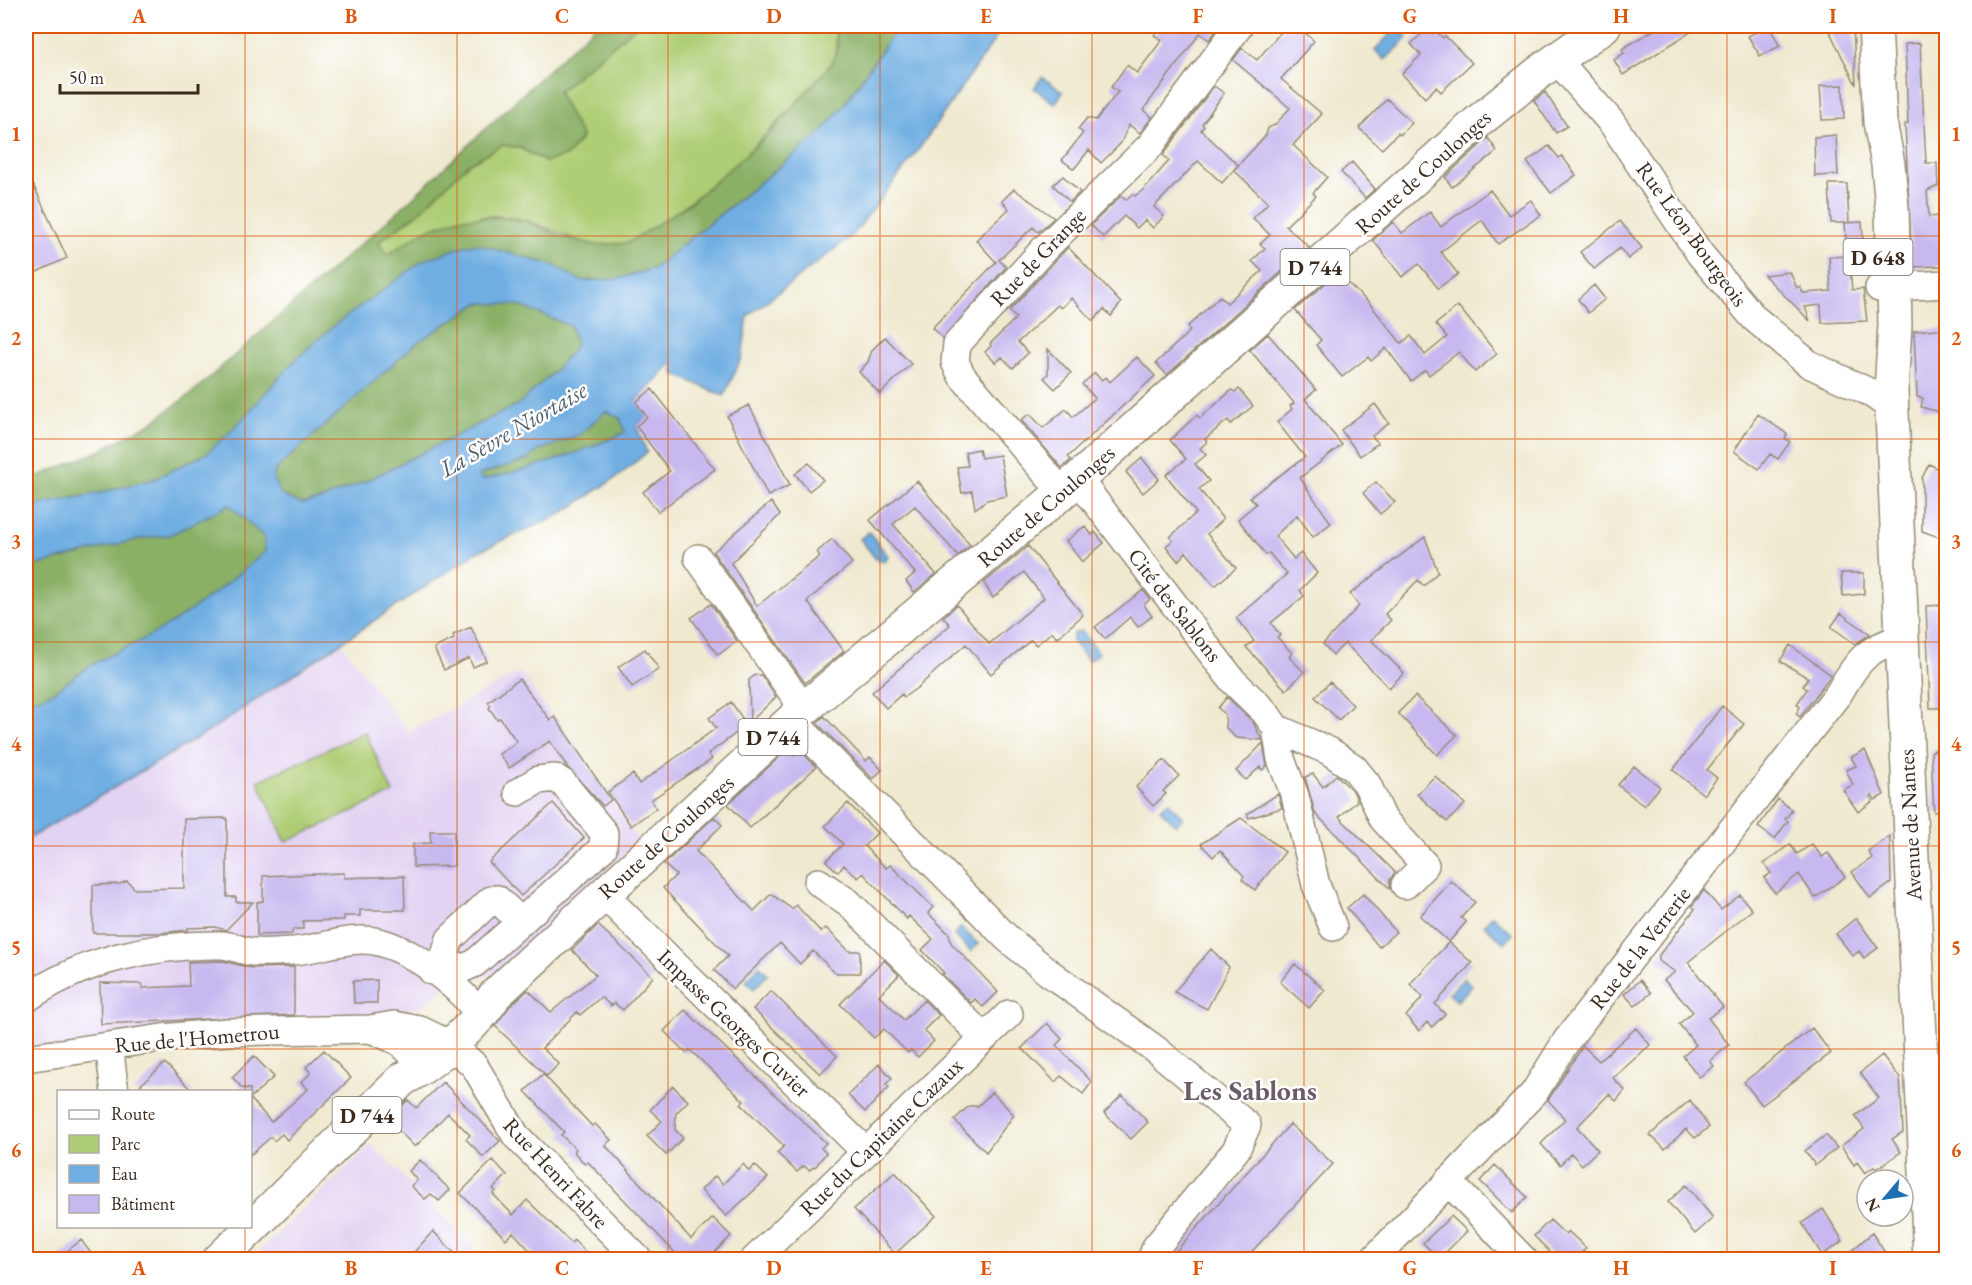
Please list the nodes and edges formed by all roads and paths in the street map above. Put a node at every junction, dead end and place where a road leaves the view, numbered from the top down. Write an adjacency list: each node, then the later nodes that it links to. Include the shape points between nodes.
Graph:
1 (1239, 26): 10 (street, Rue de Grange, via 1150,146 1047,246 957,344 955,362 962,376)
2 (1604, 26): 4 (main road, Route de Coulonges / D 744)
3 (1875, 26): 6 (main road, Avenue de Nantes / D 648, via 1880,122 1888,164)
4 (1566, 52): 8 (street, Rue Léon Bourgeois, via 1727,289 1782,344); 10 (main road, Route de Coulonges / D 744, via 1480,120)
5 (1947, 284): 6 (street)
6 (1887, 288): 7 (main road, Avenue de Nantes / D 648); 9 (main road, Avenue de Nantes / D 648)
7 (1885, 357): 8 (street, via 1873,372); 9 (main road, Avenue de Nantes / D 648)
8 (1838, 380): 9 (street, Rue Léon Bourgeois)
9 (1892, 400): 12 (main road, Avenue de Nantes / D 648)
10 (1070, 486): 13 (main road, Route de Coulonges / D 744); 14 (street, Cité des Sablons)
11 (698, 558): 13 (street)
12 (1902, 638): 32 (street, Rue de la Verrerie, via 1872,649 1850,674 1567,1040 1534,1093); 39 (main road, Avenue de Nantes / D 648)
13 (798, 715): 18 (main road, Route de Coulonges / D 744); 36 (street, via 1008,938 1048,972 1155,1049 1246,1125 1236,1150 1156,1247)
14 (1276, 728): 19 (street, Cité des Sablons, via 1329,751 1354,768 1367,784 1383,819 1425,865); 21 (street, Cité des Sablons, via 1316,885)
15 (518, 792): 16 (street, via 538,780 555,778 601,828 605,837)
16 (603, 848): 18 (street, Impasse Georges Cuvier); 20 (street)
17 (818, 882): 26 (street, via 849,903)
18 (615, 883): 24 (main road, Route de Coulonges / D 744); 31 (street, Impasse Georges Cuvier)
19 (1405, 885)
20 (521, 922): 22 (street, via 470,966); 22 (street, via 497,899 491,900 450,939)
21 (1333, 927)
22 (438, 966): 23 (street, via 373,941 296,951 250,952 220,945 179,947 87,966); 24 (street, via 459,990)
23 (26, 999)
24 (484, 1000): 28 (main road, Route de Coulonges / D 744, via 481,1016)
25 (1009, 1014): 26 (street, Rue du Capitaine Cazaux)
26 (984, 1038): 31 (street, Rue du Capitaine Cazaux)
27 (109, 1046): 28 (street, Rue de l'Hometrou, via 228,1032 394,1025); 29 (street, Rue de l'Hometrou); 30 (street)
28 (434, 1054): 33 (main road, Route de Coulonges / D 744); 34 (street, Rue Henri Fabre, via 482,1077 516,1136)
29 (26, 1058)
30 (115, 1090)
31 (865, 1151): 35 (street, Rue du Capitaine Cazaux)
32 (1448, 1181): 37 (street, Rue de la Verrerie); 38 (street)
33 (219, 1260)
34 (639, 1260)
35 (754, 1260)
36 (1151, 1260)
37 (1373, 1260)
38 (1524, 1260)
39 (1930, 1260)

